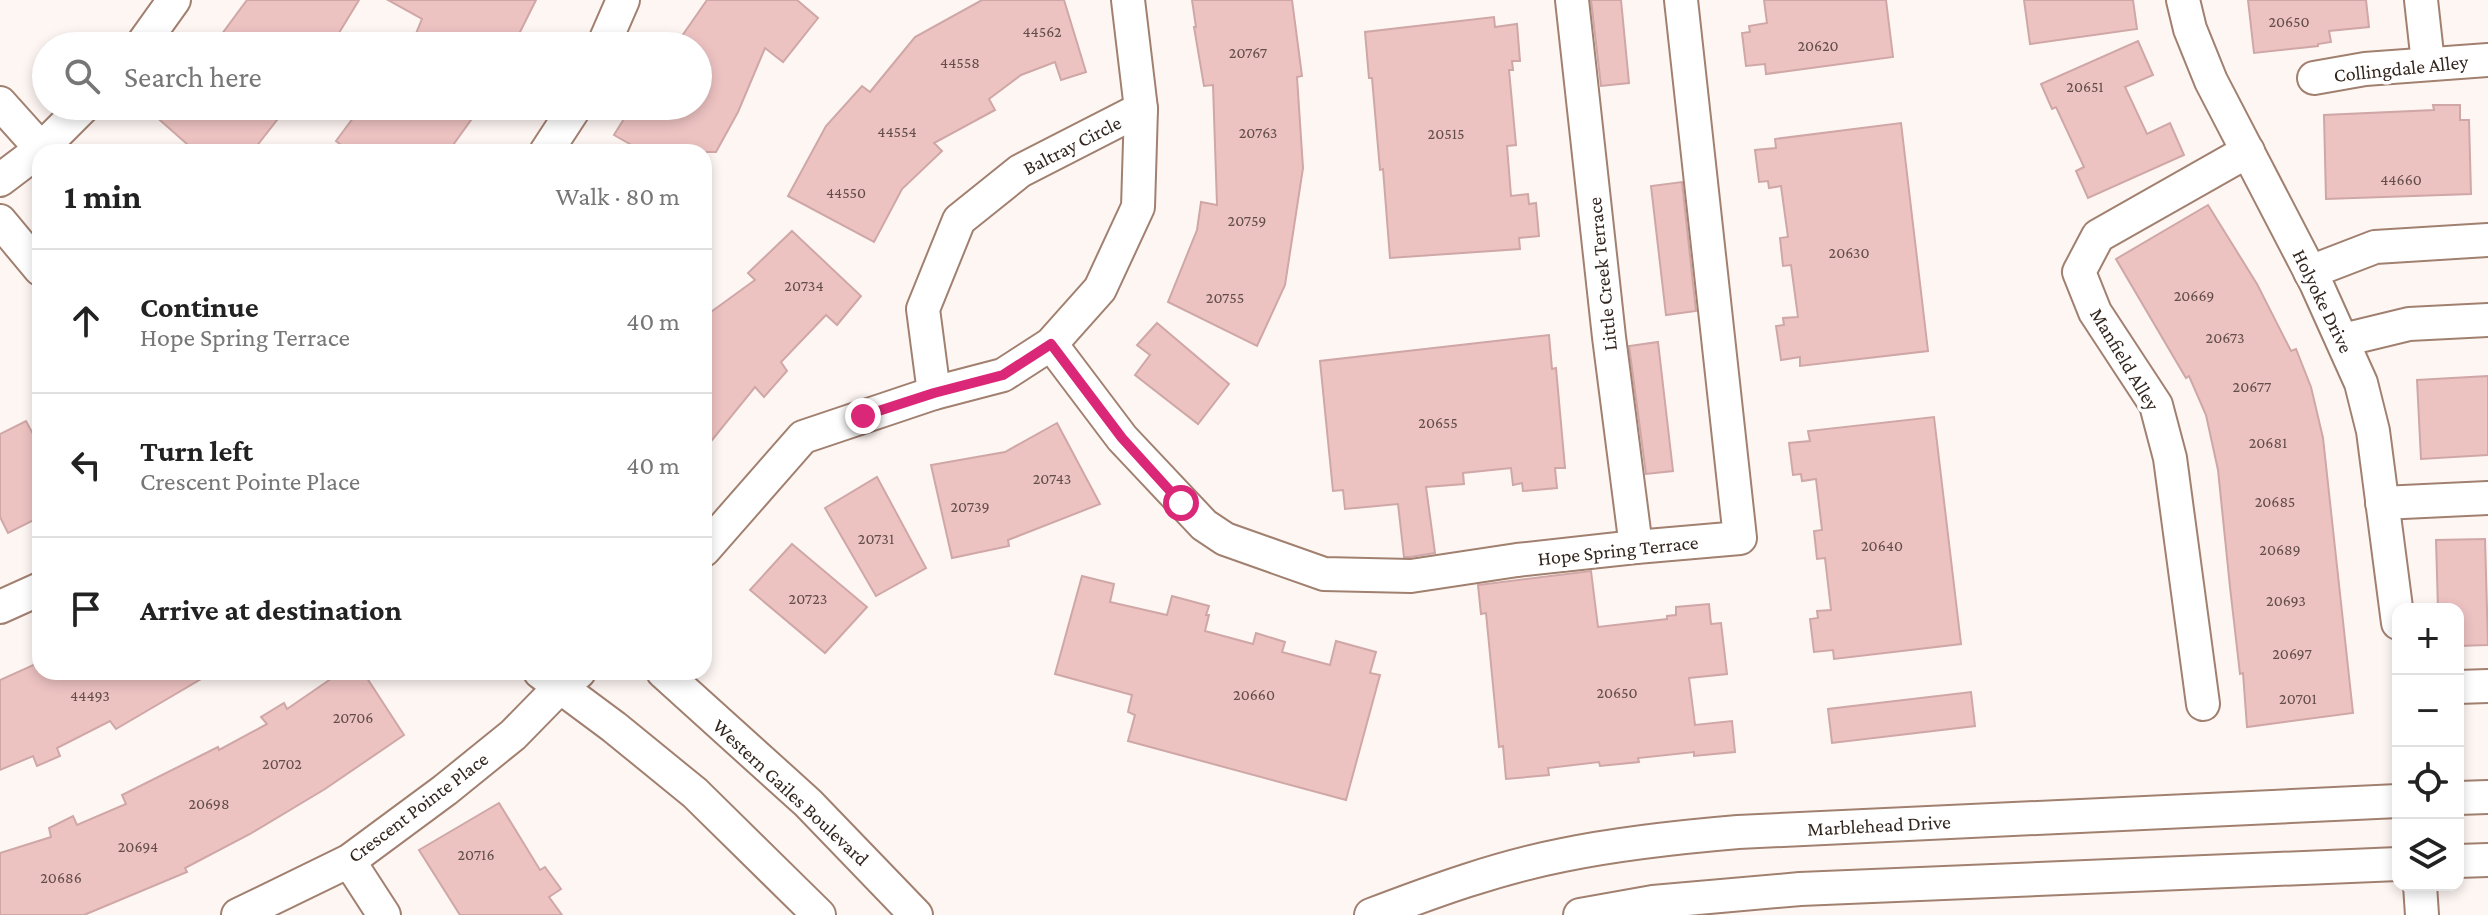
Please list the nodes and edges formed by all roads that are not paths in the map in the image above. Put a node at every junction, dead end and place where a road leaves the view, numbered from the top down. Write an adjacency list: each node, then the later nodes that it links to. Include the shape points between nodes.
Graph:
1 (174, 0): 8 (street)
2 (623, 0): 9 (street)
3 (1128, 0): 14 (street)
4 (1572, 0): 34 (street, Little Creek Terrace)
5 (1681, 0): 34 (street, Hope Spring Terrace, via 1740,538)
6 (2183, 0): 20 (street, Holyoke Drive, via 2211,81)
7 (2421, 0): 11 (street)
8 (151, 32)
9 (609, 32)
10 (2488, 60): 11 (street, Collingdale Alley)
11 (2428, 63): 12 (street, Collingdale Alley)
12 (2314, 78)
13 (0, 103): 17 (street)
14 (1141, 109): 29 (street, via 1138,207 1100,289); 30 (street, Baltray Circle, via 1020,171 959,220 923,309)
15 (71, 120): 18 (street)
16 (567, 120): 19 (street)
17 (37, 144)
18 (48, 144)
19 (551, 144)
20 (2248, 151): 26 (street, Holyoke Drive); 43 (street, Manfield Alley, via 2098,236 2079,272 2095,312 2156,405 2170,458)
21 (32, 157): 22 (street)
22 (0, 180)
23 (0, 221): 25 (street)
24 (2488, 240): 26 (street, via 2375,247)
25 (32, 259)
26 (2310, 272): 28 (street, Holyoke Drive)
27 (2488, 320): 28 (street, via 2409,324)
28 (2343, 340): 32 (street, Holyoke Drive, via 2370,419)
29 (1051, 344): 30 (street, via 1003,375); 34 (street, Hope Spring Terrace, via 1122,438 1204,525 1225,539 1324,574 1411,576)
30 (934, 393): 33 (street, via 803,437)
31 (2488, 498): 32 (street)
32 (2382, 503): 36 (street, Holyoke Drive)
33 (712, 541)
34 (1636, 547)
35 (32, 593): 37 (street)
36 (2395, 603)
37 (0, 607)
38 (558, 680): 48 (street, Crescent Pointe Place, via 513,735)
39 (563, 680): 54 (street, via 695,793)
40 (672, 680): 55 (street, Western Gailes Boulevard, via 808,803)
41 (2488, 686): 42 (street)
42 (2464, 687)
43 (2203, 704)
44 (2488, 797): 45 (street)
45 (2464, 798)
46 (2392, 801): 56 (street, Marblehead Drive, via 1751,831 1641,841 1491,873)
47 (2488, 860): 49 (street)
48 (349, 861): 52 (street, Crescent Pointe Place); 53 (street)
49 (2464, 861)
50 (2392, 864): 57 (street, via 1773,890)
51 (2420, 891): 58 (street)
52 (238, 915)
53 (384, 915)
54 (819, 915)
55 (916, 915)
56 (1371, 915)
57 (1580, 915)
58 (2422, 915)

